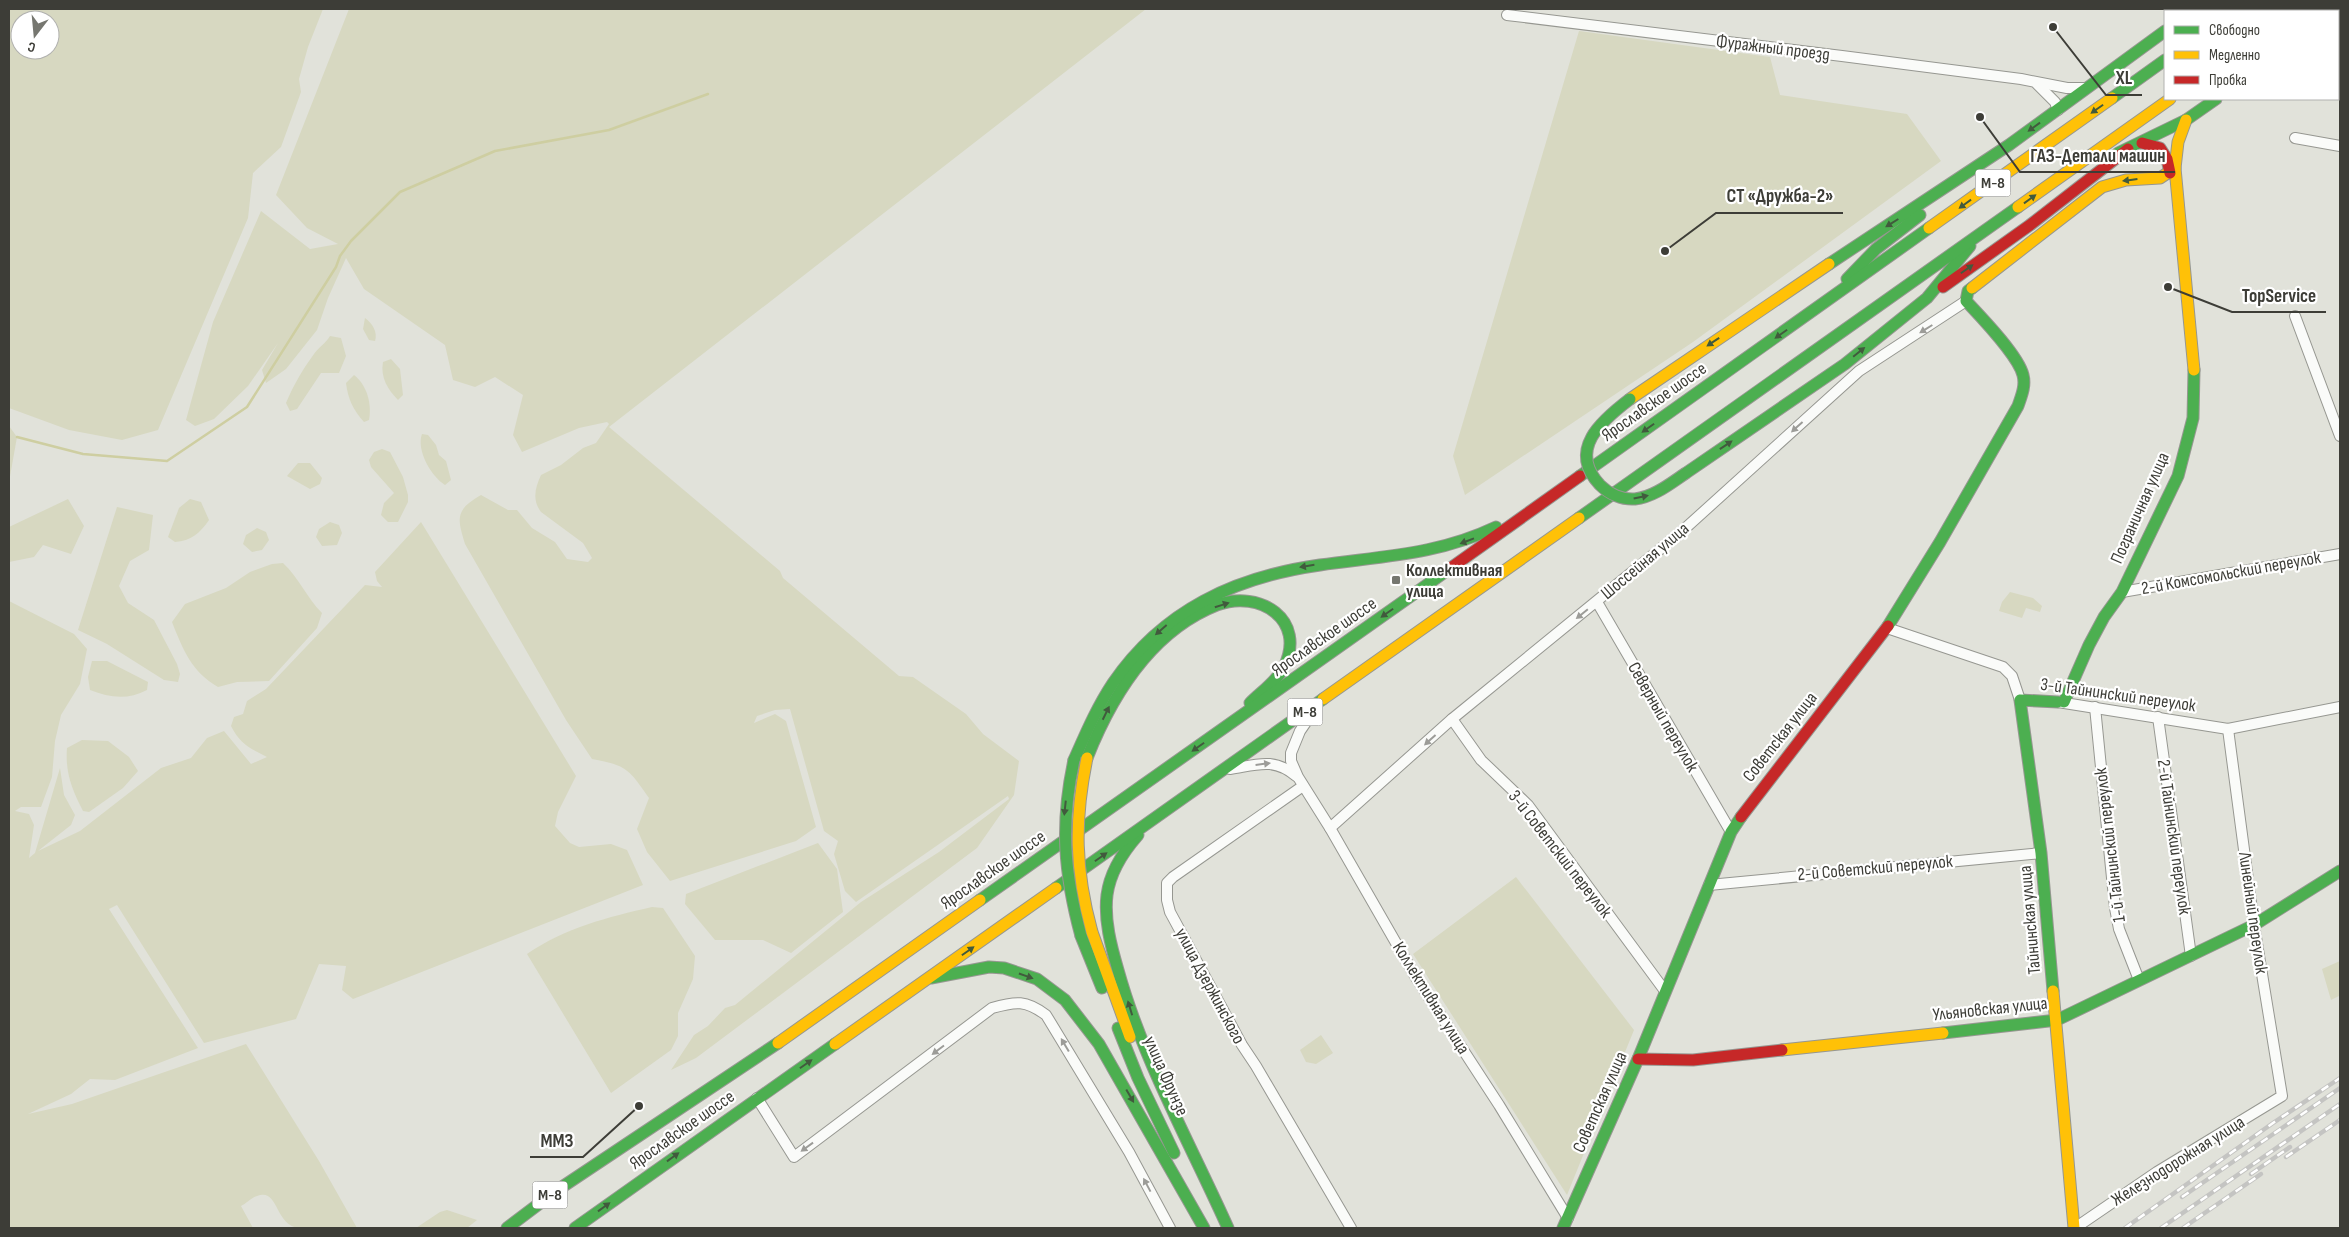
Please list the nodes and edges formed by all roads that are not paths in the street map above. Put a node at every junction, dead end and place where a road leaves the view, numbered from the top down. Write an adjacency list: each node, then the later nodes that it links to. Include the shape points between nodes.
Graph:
1 (1507, 15): 4 (street, Фуражный проезд, via 2021,79)
2 (2164, 32): 5 (main road)
3 (2164, 61): 20 (main road, Ярославское шоссе / М-8, one-way to 20)
4 (2037, 84): 5 (street, Фуражный проезд); 8 (street, via 2055,102)
5 (2088, 88): 8 (main road)
6 (2169, 100): 16 (main road, Ярославское шоссе / М-8)
7 (2215, 100): 9 (main road)
8 (2058, 110): 12 (main road, one-way to 12)
9 (2186, 120): 11 (main road); 15 (main road, Пограничная улица)
10 (2295, 138): 13 (street)
11 (2142, 144): 14 (main road); 15 (main road, Пограничная улица, via 2160,148)
12 (2009, 145): 18 (main road, one-way to 18, bridge, via 1604,418 1594,431 1586,455 1594,480 1619,497 1634,499 1650,495 1845,364); 20 (main road, via 1876,250)
13 (2340, 146)
14 (2128, 149): 16 (main road); 18 (main road, one-way to 14, via 2030,225)
15 (2172, 170): 19 (main road, one-way to 19, via 2157,179 2127,180 2102,187 1982,278 1968,291); 25 (main road, Пограничная улица, via 2195,380 2193,418 2178,476)
16 (2063, 175): 17 (main road, Ярославское шоссе / М-8, one-way to 16)
17 (1976, 238): 18 (main road); 29 (main road, Ярославское шоссе / М-8)
18 (1927, 298)
19 (1966, 301): 26 (street, Шоссейная улица, one-way to 26, via 1859,371 1687,526); 27 (main road, Советская улица, via 2014,359 2023,373 2024,388 2018,406)
20 (1821, 306): 23 (main road, Ярославское шоссе / М-8, one-way to 23)
21 (2295, 316): 22 (street)
22 (2340, 436)
23 (1542, 503): 35 (main road, Ярославское шоссе / М-8, one-way to 35); 59 (main road, улица Фрунзе, one-way to 59, bridge, via 1480,536 1453,546 1420,554 1268,572 1206,597 1178,615 1134,654 1102,698 1086,729 1074,760 1065,803 1063,842 1068,888 1081,936 1138,1078)
24 (2340, 554): 25 (street, 2-й Комсомольский переулок)
25 (2122, 592): 30 (main road, Пограничная улица, via 2111,605)
26 (1597, 602): 34 (street, Шоссейная улица, one-way to 34); 41 (street, Северный переулок)
27 (1887, 628): 28 (street, 3-й Тайнинский переулок, via 2003,667 2012,676); 41 (main road, Советская улица)
28 (2020, 700): 30 (main road, 3-й Тайнинский переулок); 42 (main road, Тайнинская улица)
29 (1319, 702): 37 (main road, Ярославское шоссе / М-8); 38 (street, Коллективная улица, via 1293,745 1292,761)
30 (2061, 702): 31 (street, 3-й Тайнинский переулок)
31 (2095, 707): 33 (street, 3-й Тайнинский переулок); 48 (street, 1-й Тайнинский переулок, via 2115,908 2119,929)
32 (2340, 707): 36 (street, 3-й Тайнинский переулок)
33 (2158, 717): 36 (street, 3-й Тайнинский переулок); 46 (street, 2-й Тайнинский переулок)
34 (1452, 719): 40 (street, Шоссейная улица, one-way to 40); 49 (street, 3-й Советский переулок, via 1482,760 1528,805)
35 (1224, 729): 55 (main road, Ярославское шоссе / М-8, one-way to 55, via 762,1054); 60 (main road, улица Фрунзе, one-way to 35, bridge, via 1158,1103 1123,1020 1081,890 1076,840 1078,803 1087,758 1096,732 1128,678 1163,641 1184,624 1218,605 1238,600 1265,604 1283,618 1290,638 1289,652 1274,680)
36 (2228, 729): 45 (street, Линейный переулок)
37 (1224, 770): 38 (street, Коллективная улица, one-way to 38, via 1269,763 1287,768); 39 (main road, Ярославское шоссе / М-8)
38 (1300, 782): 40 (street, Коллективная улица); 62 (street, улица Дзержинского, via 1173,877 1167,883 1167,900 1170,912 1242,1045)
39 (1145, 826): 47 (main road, Ярославское шоссе / М-8, one-way to 39); 61 (main road, one-way to 39, via 1159,1081 1133,1017 1112,952 1107,903 1112,876 1124,852)
40 (1330, 828): 54 (street, Коллективная улица, via 1415,976 1504,1113)
41 (1731, 832): 44 (main road, Советская улица)
42 (2042, 853): 44 (street, 2-й Советский переулок); 50 (main road, Тайнинская улица)
43 (2340, 871): 45 (main road, Ульяновская улица)
44 (1709, 885): 49 (main road, Советская улица)
45 (2254, 925): 46 (main road, Ульяновская улица); 52 (street, Линейный переулок)
46 (2190, 956): 48 (main road, Ульяновская улица)
47 (927, 979): 53 (main road, Ярославское шоссе / М-8, one-way to 47); 58 (main road, one-way to 58, via 988,967 1004,968 1037,979 1065,1000 1099,1044)
48 (2139, 980): 50 (main road, Ульяновская улица)
49 (1665, 991): 51 (main road, Советская улица)
50 (2057, 1020): 51 (main road, Ульяновская улица, via 1693,1060); 63 (main road, Тайнинская улица)
51 (1638, 1059): 54 (main road, Советская улица)
52 (2282, 1096): 63 (street, Железнодорожная улица, via 2157,1172)
53 (757, 1098): 56 (main road, Ярославское шоссе / М-8, one-way to 53); 57 (street, one-way to 53, via 1130,1152 1046,1015 1033,1005 1017,1002 992,1008 794,1157)
54 (1566, 1223)
55 (507, 1228)
56 (574, 1228)
57 (1170, 1228)
58 (1204, 1228)
59 (1211, 1228)
60 (1220, 1228)
61 (1228, 1228)
62 (1352, 1228)
63 (2074, 1228)

